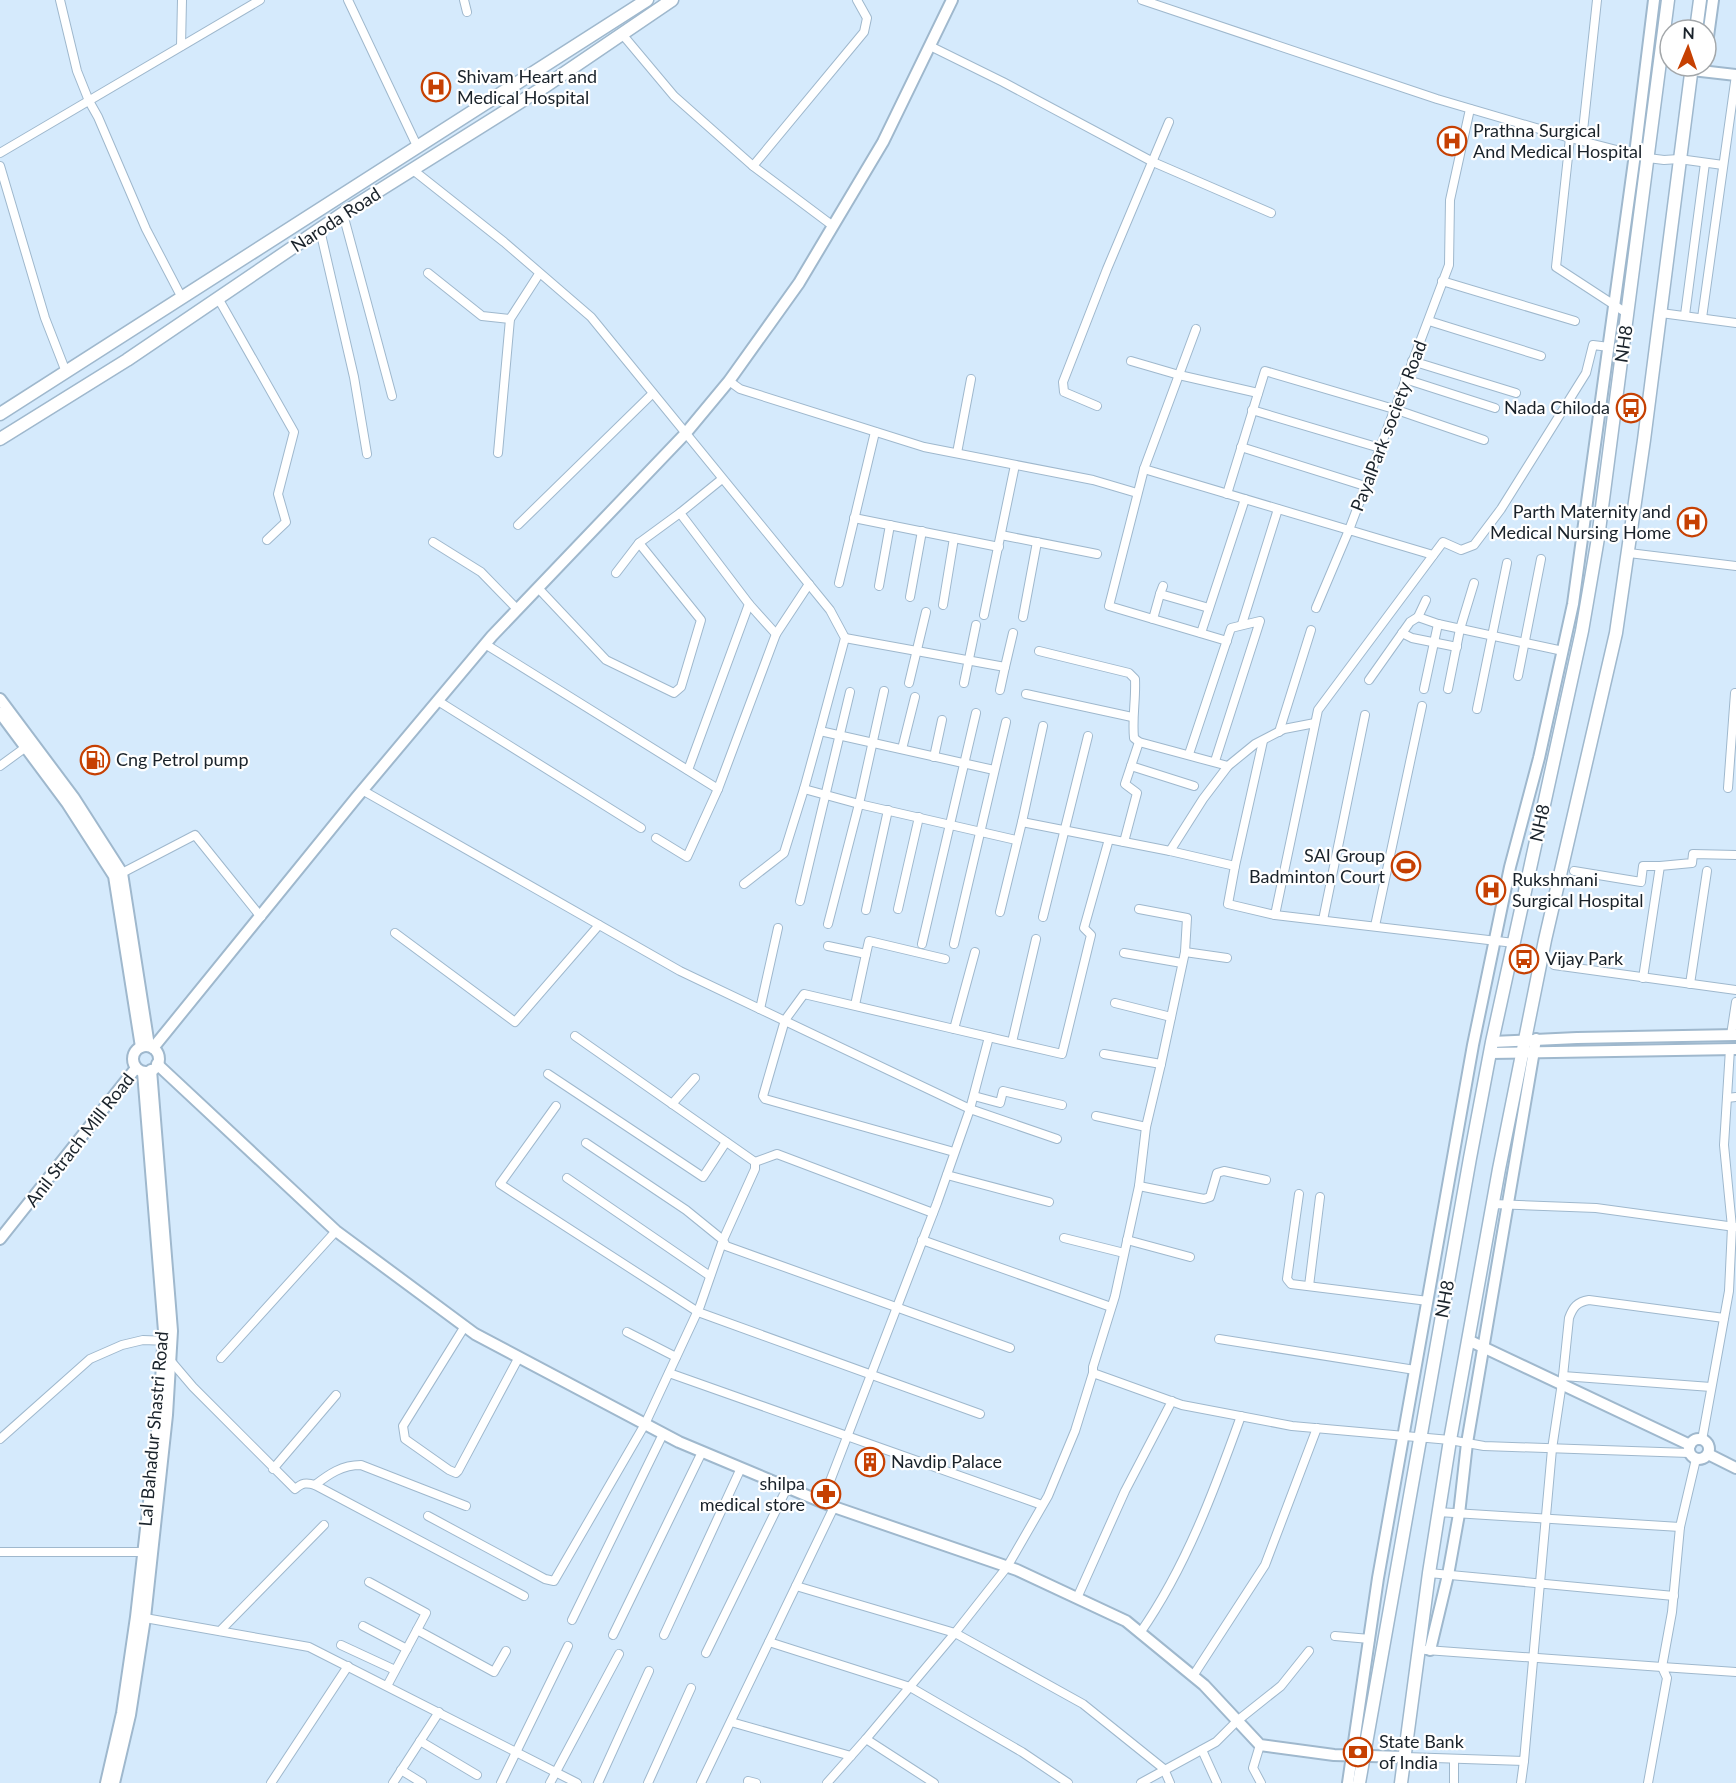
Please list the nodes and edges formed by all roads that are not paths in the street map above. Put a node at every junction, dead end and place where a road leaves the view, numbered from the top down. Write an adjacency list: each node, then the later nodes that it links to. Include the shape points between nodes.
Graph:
1 (60, 0): 26 (street, via 77,72)
2 (182, 0): 21 (street)
3 (260, 0): 21 (street)
4 (348, 0): 31 (street)
5 (464, 0): 16 (street)
6 (672, 0): 17 (main road, Naroda Road)
7 (857, 0): 40 (street, via 867,18 864,32)
8 (952, 0): 22 (street)
9 (1142, 0): 27 (street)
10 (1597, 0): 30 (street)
11 (1654, 0): 33 (street)
12 (1668, 0): 34 (main road, NH8)
13 (1700, 0): 18 (main road)
14 (1713, 0): 19 (street)
15 (644, 1): 17 (street); 31 (main road, Naroda Road)
16 (467, 12)
17 (652, 14): 20 (main road, Naroda Road)
18 (1698, 18)
19 (1711, 18)
20 (622, 34): 40 (street, via 674,96); 41 (main road, Naroda Road)
21 (181, 46): 26 (street)
22 (930, 46): 36 (street); 44 (street, via 883,142)
23 (1718, 72): 24 (street)
24 (1736, 75): 38 (street)
25 (1696, 78): 35 (main road, NH8)
26 (89, 102): 32 (street); 49 (street)
27 (1470, 109): 29 (street); 48 (street, PayalPark society Road, via 1450,200 1449,265)
28 (1169, 122): 36 (street)
29 (1570, 138): 30 (street); 51 (street, via 1556,267)
30 (1582, 140): 33 (street)
31 (418, 148): 49 (main road, Naroda Road)
32 (0, 153)
33 (1635, 154): 34 (street); 51 (street)
34 (1648, 158): 35 (street); 53 (main road, NH8)
35 (1679, 159): 37 (street); 52 (main road, NH8)
36 (1153, 162): 42 (street); 74 (street, via 1063,382 1064,392)
37 (1706, 163): 38 (street); 54 (street)
38 (1723, 165): 55 (street)
39 (0, 166): 65 (street, via 45,318)
40 (753, 166): 44 (street)
41 (413, 170): 43 (main road, Naroda Road); 47 (street)
42 (1271, 213)
43 (343, 214): 45 (main road, Naroda Road); 73 (street)
44 (833, 226): 69 (street, via 799,283)
45 (320, 230): 50 (main road, Naroda Road); 87 (street, via 354,377)
46 (428, 273): 56 (street, via 482,316)
47 (539, 274): 56 (street); 72 (street, via 591,317)
48 (1442, 281): 57 (street, PayalPark society Road); 58 (street)
49 (182, 298): 65 (main road, Naroda Road)
50 (218, 298): 81 (main road, Naroda Road); 104 (street, via 294,432 278,494 286,522)
51 (1615, 304): 53 (street); 61 (street)
52 (1660, 313): 54 (street); 109 (main road, NH8)
53 (1628, 314): 241 (main road, NH8, via 1582,630)
54 (1685, 315): 55 (street)
55 (1702, 318): 59 (street)
56 (510, 320): 85 (street)
57 (1429, 321): 62 (street); 64 (street, PayalPark society Road)
58 (1575, 321)
59 (1736, 323)
60 (1196, 330): 66 (street)
61 (1609, 347): 111 (street, via 1593,345 1586,373 1474,545 1461,550 1443,542); 153 (street)
62 (1541, 356)
63 (1131, 361): 66 (street)
64 (1412, 361): 68 (street, PayalPark society Road); 71 (street)
65 (66, 372): 78 (main road, Naroda Road)
66 (1179, 375): 70 (street); 89 (street)
67 (970, 379): 86 (street)
68 (1405, 379): 75 (street); 76 (street, PayalPark society Road)
69 (729, 381): 79 (street, via 740,388); 80 (street)
70 (1258, 393): 76 (street, via 1265,371); 77 (street)
71 (1516, 393)
72 (652, 394): 80 (street); 98 (street)
73 (392, 396)
74 (1097, 406)
75 (1495, 408)
76 (1394, 409): 82 (street); 84 (street, PayalPark society Road)
77 (1252, 410): 83 (street); 84 (street)
78 (0, 414)
79 (876, 432): 86 (street); 97 (street)
80 (685, 434): 90 (street); 121 (street)
81 (0, 439)
82 (1484, 440)
83 (1241, 447): 91 (street); 93 (street)
84 (1380, 448): 91 (street, PayalPark society Road)
85 (498, 453)
86 (957, 453): 88 (street)
87 (367, 454)
88 (1015, 465): 92 (street); 102 (street)
89 (1144, 469): 92 (street); 93 (street, PayalPark society Road)
90 (722, 479): 96 (street); 118 (street)
91 (1365, 486): 100 (street, PayalPark society Road)
92 (1137, 493): 134 (street, via 1109,606)
93 (1227, 494): 94 (street, PayalPark society Road)
94 (1245, 499): 95 (street, PayalPark society Road); 127 (street)
95 (1278, 509): 100 (street, PayalPark society Road); 135 (street)
96 (680, 513): 107 (street); 125 (street)
97 (854, 518): 99 (street); 116 (street)
98 (518, 525)
99 (890, 525): 101 (street); 119 (street)
100 (1349, 530): 111 (street); 128 (street)
101 (922, 531): 103 (street); 123 (street)
102 (1001, 535): 105 (street); 108 (street)
103 (954, 538): 108 (street); 126 (street)
104 (267, 540)
105 (1037, 542): 110 (street); 132 (street)
106 (433, 543): 129 (street, via 481,572)
107 (639, 543): 115 (street); 121 (street, via 701,620 677,692 606,660)
108 (999, 547): 131 (street)
109 (1629, 553): 114 (street); 266 (main road, NH8, via 1626,607 1616,633 1545,940)
110 (1097, 554)
111 (1433, 555): 178 (street, via 1326,697)
112 (1541, 559): 148 (street)
113 (1507, 563): 144 (street)
114 (1736, 566)
115 (616, 573)
116 (839, 583)
117 (1474, 583): 138 (street)
118 (809, 584): 143 (street); 145 (street, via 830,610)
119 (879, 586)
120 (1163, 586): 122 (street)
121 (538, 589): 129 (street)
122 (1160, 594): 127 (street); 134 (street)
123 (910, 597)
124 (1426, 600): 133 (street)
125 (749, 604): 143 (street); 197 (street)
126 (943, 605)
127 (1209, 608): 141 (street)
128 (1316, 608)
129 (517, 609): 149 (street)
130 (926, 612): 151 (street)
131 (984, 615)
132 (1023, 617)
133 (1418, 617): 136 (street); 142 (street)
134 (1153, 619): 141 (street)
135 (1242, 624): 146 (street, via 1231,628); 192 (street, via 1260,621)
136 (1438, 624): 138 (street); 147 (street)
137 (976, 625): 154 (street)
138 (1460, 629): 144 (street); 150 (street)
139 (1311, 630): 181 (street)
140 (1013, 633): 155 (street)
141 (1201, 633): 146 (street)
142 (1402, 633): 147 (street); 157 (street)
143 (776, 634): 201 (street)
144 (1493, 635): 148 (street); 171 (street)
145 (845, 638): 151 (street); 180 (street)
146 (1227, 641): 190 (street)
147 (1434, 642): 150 (street); 160 (street)
148 (1525, 642): 153 (street); 156 (street)
149 (485, 644): 169 (street); 197 (street)
150 (1457, 647): 161 (street)
151 (917, 651): 154 (street); 158 (street)
152 (1039, 651): 175 (street, via 1128,673 1135,680)
153 (1563, 651): 240 (street)
154 (969, 660): 155 (street); 159 (street)
155 (1005, 667): 162 (street)
156 (1518, 676)
157 (1369, 680)
158 (909, 683)
159 (964, 683)
160 (1424, 689)
161 (1448, 689)
162 (1000, 690)
163 (884, 691): 186 (street)
164 (850, 692): 182 (street)
165 (1735, 693): 184 (street)
166 (1026, 694): 175 (street)
167 (915, 698): 189 (street)
168 (0, 699): 223 (street, Lal Bahadur Shastri Road, via 74,798)
169 (438, 701): 203 (street); 210 (street)
170 (1422, 706): 236 (street)
171 (1477, 709)
172 (0, 713): 188 (street, Lal Bahadur Shastri Road)
173 (976, 713): 193 (street)
174 (1365, 715): 233 (street)
175 (1132, 717): 187 (street, via 1134,738)
176 (942, 720): 191 (street)
177 (1006, 722): 198 (street)
178 (1315, 723): 181 (street); 230 (street)
179 (1044, 726): 208 (street)
180 (820, 731): 182 (street); 202 (street)
181 (1279, 732): 185 (street)
182 (840, 735): 186 (street); 204 (street)
183 (1088, 736): 211 (street)
184 (1734, 736): 200 (street)
185 (1263, 741): 196 (street); 219 (street)
186 (871, 742): 189 (street); 205 (street)
187 (1139, 742): 190 (street); 195 (street)
188 (26, 747): 194 (street); 268 (street, Lal Bahadur Shastri Road, via 68,803 114,876)
189 (902, 749): 191 (street)
190 (1189, 754): 192 (street)
191 (934, 757): 193 (street)
192 (1215, 761): 196 (street)
193 (964, 764): 198 (street); 209 (street)
194 (0, 765)
195 (1131, 766): 199 (street); 216 (street, via 1125,784 1137,793)
196 (1228, 766): 217 (street)
197 (688, 770): 201 (street)
198 (993, 770): 212 (street)
199 (1194, 786)
200 (1728, 788)
201 (718, 789): 213 (street, via 687,857)
202 (804, 789): 204 (street); 224 (street, via 784,853)
203 (362, 790): 231 (street); 235 (street)
204 (825, 795): 205 (street); 225 (street)
205 (859, 804): 206 (street); 234 (street)
206 (888, 810): 207 (street); 228 (street)
207 (919, 817): 209 (street); 226 (street)
208 (1022, 822): 211 (street); 215 (street)
209 (949, 824): 212 (street); 242 (street)
210 (641, 828)
211 (1064, 830): 214 (street); 232 (street)
212 (980, 832): 215 (street); 243 (street)
213 (656, 838)
214 (1109, 839): 216 (street); 267 (street, via 1084,928 1091,935 1062,1054)
215 (1016, 840): 229 (street)
216 (1124, 842): 217 (street)
217 (1170, 851): 219 (street)
218 (1736, 855): 220 (street, via 1693,854 1692,863)
219 (1235, 866): 230 (street, via 1228,904)
220 (1660, 866): 221 (street, via 1643,866 1641,882); 253 (street)
221 (1574, 871)
222 (1707, 871): 254 (street)
223 (122, 873): 231 (street, via 195,835); 268 (street, Lal Bahadur Shastri Road)
224 (744, 884)
225 (800, 901)
226 (898, 909)
227 (1139, 909): 246 (street, via 1187,918)
228 (866, 910)
229 (1000, 912)
230 (1275, 915): 233 (street)
231 (261, 917): 268 (street)
232 (1043, 917)
233 (1323, 920): 236 (street)
234 (828, 924)
235 (599, 925): 238 (street, via 515,1022); 259 (street, via 680,971)
236 (1376, 926): 240 (street)
237 (778, 928): 259 (street)
238 (394, 933)
239 (1036, 939): 267 (street)
240 (1495, 940): 241 (street); 312 (street)
241 (1514, 943): 269 (main road, NH8)
242 (922, 944)
243 (954, 944)
244 (828, 946): 248 (street)
245 (975, 952): 262 (street)
246 (1185, 952): 249 (street); 251 (street)
247 (1124, 953): 251 (street)
248 (866, 954): 250 (street, via 869,941); 258 (street)
249 (1227, 958)
250 (945, 959)
251 (1182, 963): 260 (street)
252 (1554, 965): 253 (street)
253 (1643, 978): 254 (street)
254 (1690, 984): 255 (street)
255 (1736, 990)
256 (1736, 1002): 263 (street)
257 (1115, 1003): 260 (street)
258 (855, 1005): 261 (street, via 804,994); 262 (street)
259 (760, 1009): 261 (street)
260 (1171, 1017): 273 (street)
261 (785, 1020): 283 (street); 289 (street, via 765,1099)
262 (954, 1029): 265 (street)
263 (1734, 1035): 266 (street); 270 (street)
264 (575, 1036): 280 (street)
265 (989, 1037): 267 (street); 277 (street)
266 (1531, 1040): 269 (street); 271 (main road, NH8)
267 (1012, 1042)
268 (148, 1047): 274 (street, Lal Bahadur Shastri Road, via 158,1056); 274 (street, Lal Bahadur Shastri Road, via 133,1056)
269 (1491, 1048): 271 (street); 343 (main road, NH8)
270 (1733, 1049): 271 (street); 279 (street)
271 (1528, 1053): 298 (main road, NH8); 299 (street)
272 (1104, 1054): 273 (street)
273 (1161, 1064): 285 (street)
274 (147, 1068): 302 (street); 304 (street, Anil Strach Mill Road); 321 (street, Lal Bahadur Shastri Road)
275 (548, 1074): 287 (street, via 703,1177)
276 (695, 1078): 280 (street)
277 (974, 1096): 282 (street, via 1000,1103 1003,1091); 283 (street)
278 (1736, 1097): 279 (street)
279 (1727, 1098): 301 (street, via 1724,1145)
280 (672, 1104): 287 (street)
281 (556, 1106): 315 (street, via 500,1184)
282 (1062, 1106)
283 (970, 1109): 286 (street); 289 (street)
284 (1096, 1116): 285 (street)
285 (1146, 1127): 294 (street)
286 (1058, 1139)
287 (726, 1142): 290 (street)
288 (586, 1143): 305 (street, via 686,1210)
289 (954, 1152): 291 (street)
290 (755, 1162): 300 (street, via 777,1154); 305 (street)
291 (947, 1175): 297 (street); 300 (street)
292 (567, 1178): 310 (street)
293 (1266, 1180): 294 (street, via 1217,1173 1210,1197 1204,1199)
294 (1139, 1186): 307 (street)
295 (1299, 1194): 311 (street, via 1287,1279 1291,1284)
296 (1320, 1197): 311 (street)
297 (1049, 1202)
298 (1492, 1204): 299 (street); 320 (main road, NH8)
299 (1507, 1204): 301 (street, via 1596,1208); 322 (street)
300 (933, 1214): 306 (street)
301 (1734, 1227): 316 (street)
302 (336, 1231): 317 (street); 325 (street)
303 (1064, 1238): 308 (street)
304 (0, 1239)
305 (723, 1240): 310 (street); 313 (street, via 726,1246)
306 (922, 1240): 313 (street); 314 (street)
307 (1127, 1240): 308 (street); 309 (street)
308 (1124, 1253): 314 (street)
309 (1190, 1257)
310 (710, 1276): 315 (street)
311 (1309, 1286): 312 (street)
312 (1428, 1301): 328 (street)
313 (896, 1307): 323 (street); 331 (street)
314 (1111, 1307): 330 (street)
315 (698, 1312): 326 (street); 331 (street)
316 (1724, 1318): 332 (street, via 1589,1300 1579,1302 1569,1318); 333 (street)
317 (465, 1326): 324 (street); 324 (street, via 403,1426 405,1439 449,1470 458,1471)
318 (627, 1332): 326 (street)
319 (1219, 1339): 328 (street)
320 (1468, 1340): 322 (street); 345 (main road, NH8)
321 (167, 1341): 327 (street); 344 (street, via 143,1340 90,1359); 368 (street, Lal Bahadur Shastri Road)
322 (1483, 1347): 332 (street); 347 (street)
323 (1010, 1348)
324 (519, 1357): 338 (street)
325 (221, 1358)
326 (676, 1358): 329 (street)
327 (170, 1360): 354 (street); 378 (street)
328 (1415, 1370): 342 (street)
329 (669, 1373): 338 (street); 341 (street)
330 (1093, 1373): 335 (street); 358 (street, via 1075,1431)
331 (871, 1374): 336 (street); 341 (street)
332 (1562, 1381): 333 (street); 348 (street); 350 (street)
333 (1711, 1387): 346 (street)
334 (336, 1395): 354 (street)
335 (1172, 1401): 337 (street); 377 (street, via 1125,1491)
336 (980, 1413)
337 (1241, 1416): 339 (street); 384 (street, via 1207,1508 1161,1602)
338 (645, 1424): 340 (street); 363 (street, via 554,1581)
339 (1317, 1428): 342 (street); 404 (street, via 1265,1565)
340 (663, 1434): 349 (street); 379 (street)
341 (847, 1436): 357 (street); 358 (street)
342 (1403, 1436): 343 (street); 388 (street)
343 (1420, 1437): 345 (street); 416 (main road, NH8)
344 (0, 1439)
345 (1450, 1440): 347 (street); 361 (main road, NH8)
346 (1702, 1440): 350 (street, via 1694,1441); 351 (street, via 1708,1445)
347 (1467, 1443): 348 (street); 362 (street)
348 (1552, 1449): 350 (street); 364 (street)
349 (702, 1452): 352 (street); 385 (street)
350 (1692, 1452): 351 (street, via 1703,1459); 366 (street)
351 (1708, 1454): 353 (street)
352 (741, 1468): 356 (street); 386 (street)
353 (1736, 1468)
354 (273, 1469): 355 (street, via 295,1489 302,1484)
355 (315, 1485): 359 (street, via 349,1465 361,1465); 375 (street)
356 (788, 1488): 357 (street); 396 (street)
357 (822, 1502): 360 (street)
358 (1042, 1505): 369 (street)
359 (466, 1506)
360 (834, 1507): 369 (street); 374 (street)
361 (1438, 1512): 362 (street); 370 (main road, NH8)
362 (1459, 1514): 364 (street); 371 (street)
363 (428, 1516)
364 (1546, 1519): 366 (street); 373 (street)
365 (324, 1524): 382 (street)
366 (1680, 1527): 376 (street)
367 (0, 1552): 368 (street)
368 (143, 1552): 425 (street, Lal Bahadur Shastri Road, via 122,1713)
369 (1007, 1567): 377 (street); 383 (street)
370 (1429, 1573): 371 (street); 393 (main road, NH8)
371 (1448, 1575): 373 (street); 393 (street)
372 (369, 1582): 381 (street, via 426,1613)
373 (1540, 1584): 376 (street); 398 (street)
374 (796, 1586): 383 (street); 389 (street)
375 (524, 1596)
376 (1674, 1596): 400 (street)
377 (1077, 1598): 384 (street)
378 (145, 1618): 382 (street); 426 (street, via 130,1715)
379 (572, 1620)
380 (363, 1626): 392 (street)
381 (417, 1630): 392 (street); 394 (street, via 494,1672)
382 (220, 1631): 399 (street, via 309,1647)
383 (955, 1633): 406 (street); 422 (street, via 1083,1704)
384 (1140, 1633): 404 (street)
385 (613, 1635)
386 (664, 1635)
387 (1335, 1636): 388 (street)
388 (1370, 1639): 416 (street)
389 (769, 1642): 406 (street); 410 (street)
390 (341, 1645): 401 (street)
391 (568, 1646): 415 (street)
392 (407, 1649): 401 (street)
393 (1424, 1650): 398 (street); 418 (main road, NH8)
394 (506, 1651)
395 (1309, 1651): 409 (street, via 1281,1686)
396 (706, 1653)
397 (619, 1654): 423 (street)
398 (1533, 1659): 400 (street); 420 (street)
399 (348, 1666): 405 (street); 427 (street)
400 (1662, 1667): 403 (street); 448 (street, via 1667,1678)
401 (395, 1670): 405 (street)
402 (649, 1671): 433 (street)
403 (1736, 1672)
404 (1193, 1676): 409 (street)
405 (387, 1686): 408 (street)
406 (910, 1687): 411 (street); 438 (street)
407 (691, 1688): 434 (street)
408 (439, 1712): 412 (street); 415 (street)
409 (1238, 1721): 413 (street); 414 (street)
410 (731, 1722): 417 (street); 435 (street)
411 (866, 1739): 417 (street); 437 (street)
412 (420, 1741): 421 (street); 424 (street)
413 (1260, 1745): 416 (street); 442 (street, via 1253,1768)
414 (1202, 1750): 422 (street); 441 (street)
415 (515, 1752): 423 (street); 430 (street)
416 (1358, 1755): 418 (street); 443 (street); 444 (main road, NH8)
417 (851, 1756): 436 (street)
418 (1405, 1757): 419 (street); 445 (main road, NH8)
419 (1454, 1759): 420 (street); 446 (street)
420 (1524, 1761): 447 (street)
421 (401, 1770): 428 (street); 429 (street)
422 (1164, 1770): 439 (street); 440 (street)
423 (556, 1773): 431 (street); 432 (street)
424 (477, 1775)
425 (106, 1783)
426 (114, 1783)
427 (271, 1783)
428 (393, 1783)
429 (422, 1783)
430 (501, 1783)
431 (550, 1783)
432 (576, 1783)
433 (598, 1783)
434 (648, 1783)
435 (701, 1783)
436 (827, 1783)
437 (934, 1783)
438 (1068, 1783)
439 (1141, 1783)
440 (1170, 1783)
441 (1217, 1783)
442 (1261, 1783)
443 (1348, 1783)
444 (1359, 1783)
445 (1401, 1783)
446 (1454, 1783)
447 (1521, 1783)
448 (1648, 1783)

